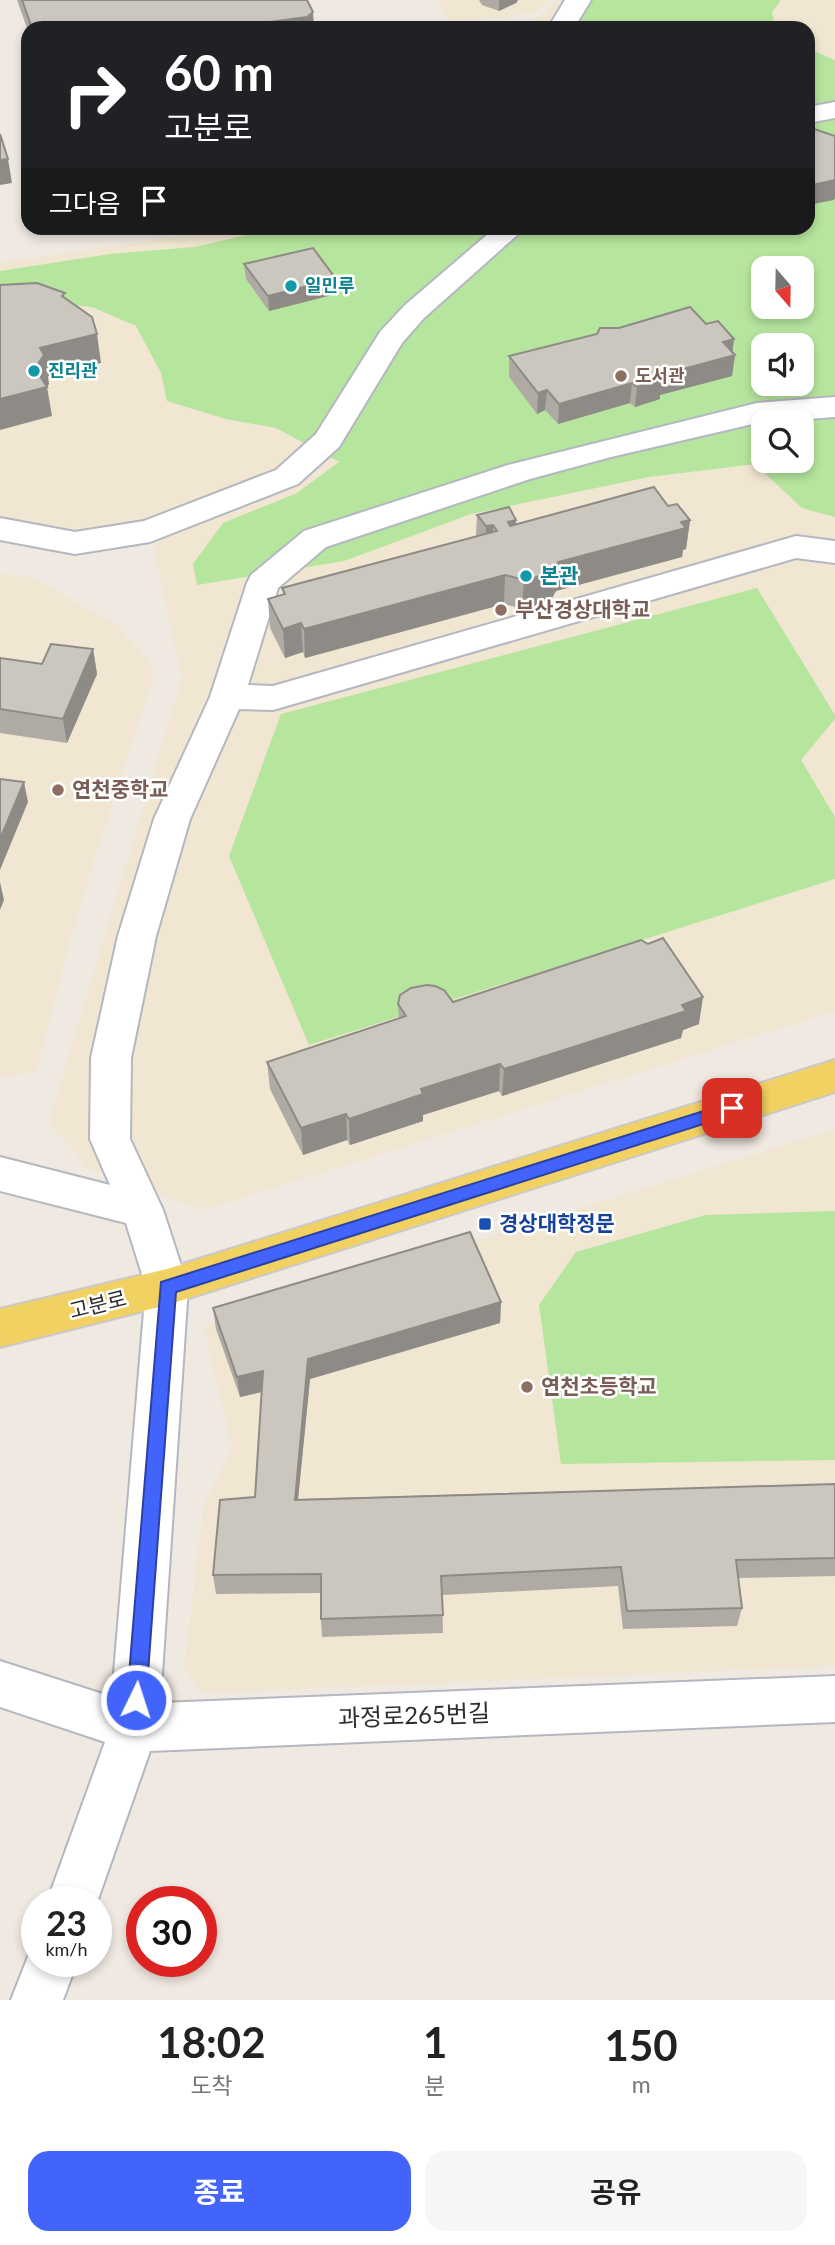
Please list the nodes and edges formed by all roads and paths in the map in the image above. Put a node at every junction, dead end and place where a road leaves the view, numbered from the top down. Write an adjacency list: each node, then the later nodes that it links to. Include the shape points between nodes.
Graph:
1 (578, 0): 2 (street)
2 (565, 21)
3 (835, 110): 4 (street)
4 (815, 114)
5 (504, 235): 7 (street, via 390,338 328,440 287,477 150,531 75,543)
6 (835, 407): 9 (street, via 757,413 609,447 315,539 263,583)
7 (0, 529)
8 (835, 552): 9 (street, via 796,547 272,698)
9 (228, 697): 12 (street, via 172,818 137,936 111,1058 110,1139)
10 (835, 1076): 13 (main road, 고분로)
11 (0, 1174): 12 (street)
12 (142, 1210): 13 (street)
13 (167, 1287): 14 (main road, 고분로); 17 (street)
14 (0, 1328)
15 (0, 1684): 17 (street, 과정로265번길)
16 (835, 1699): 17 (street, 과정로265번길)
17 (135, 1728): 18 (street)
18 (78, 1886)
19 (45, 1977): 20 (street)
20 (37, 2000)

